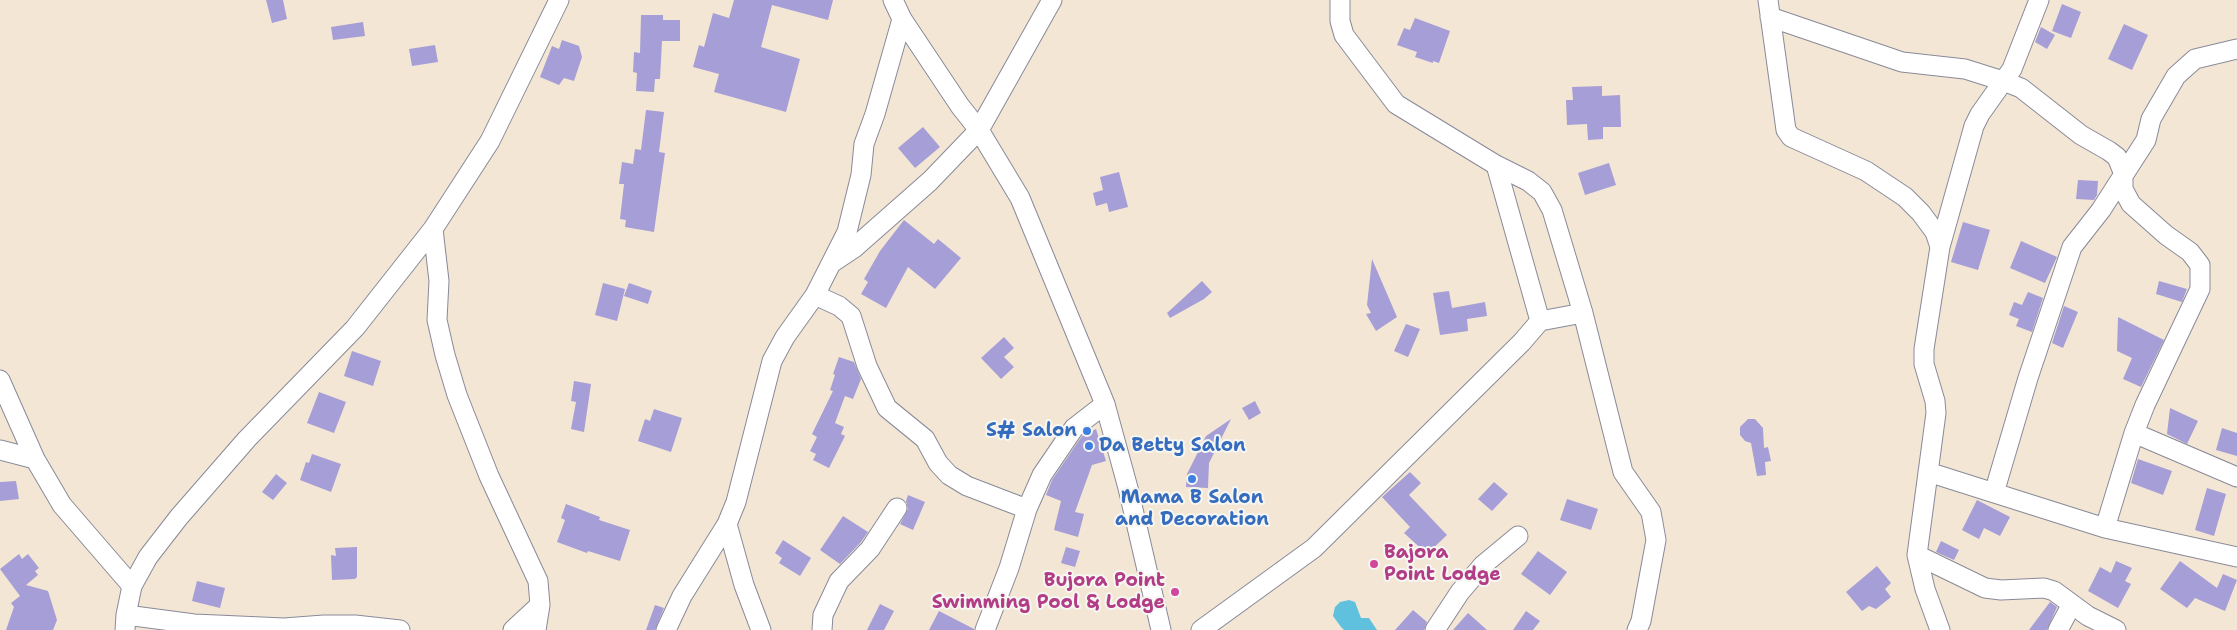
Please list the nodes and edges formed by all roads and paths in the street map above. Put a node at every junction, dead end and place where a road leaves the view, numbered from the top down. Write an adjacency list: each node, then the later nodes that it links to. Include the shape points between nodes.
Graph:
1 (559, 0): 13 (street, via 490,141)
2 (893, 0): 7 (street)
3 (1052, 0): 10 (street)
4 (1340, 0): 11 (street, via 1344,35 1396,104)
5 (2039, 0): 9 (street, via 2012,69)
6 (1769, 8): 9 (street, via 1902,62 1965,69); 14 (street, via 1786,130 1791,137 1866,171 1905,197 1935,232)
7 (902, 19): 10 (street); 15 (street, via 864,144 861,175 847,232)
8 (2237, 49): 12 (street, via 2195,59 2180,70 2151,119 2146,140)
9 (2003, 81): 12 (street, via 2020,88 2081,135 2110,151); 14 (street, via 1974,126)
10 (979, 130): 15 (street, via 883,222); 20 (street, via 1020,198)
11 (1496, 165): 17 (street, via 1542,192 1552,210); 18 (street)
12 (2123, 172): 21 (street, via 2122,189 2131,204 2196,258 2202,281); 26 (street, via 2101,210 2069,254)
13 (433, 229): 34 (street, via 355,328 254,432 179,518 148,557); 36 (street, via 439,281 437,320 445,355 471,432 538,581)
14 (1940, 247): 24 (street, via 1924,349 1924,364 1936,401)
15 (829, 265): 16 (street)
16 (815, 295): 28 (street, via 852,316 867,366 887,408 926,440 938,464 967,486); 29 (street, via 772,361 736,502)
17 (1583, 313): 18 (street); 48 (street, via 1623,472 1651,512 1656,540 1642,621)
18 (1540, 320): 46 (street, via 1522,342 1314,548)
19 (0, 380): 23 (street)
20 (1105, 404): 28 (street, via 1074,428 1042,474); 45 (street)
21 (2134, 433): 25 (street); 30 (street)
22 (0, 450): 23 (street)
23 (35, 459): 34 (street, via 62,505)
24 (1928, 472): 26 (street); 32 (street)
25 (2237, 477)
26 (1994, 493): 30 (street)
27 (897, 508): 43 (street, via 870,549 839,581 823,615)
28 (1027, 509): 44 (street)
29 (727, 524): 41 (street, via 682,596); 42 (street)
30 (2105, 528): 33 (street)
31 (1518, 536): 47 (street, via 1483,565)
32 (1917, 555): 35 (street, via 1985,588 2044,588 2054,590); 49 (street)
33 (2237, 557)
34 (132, 586): 37 (street)
35 (2072, 604): 50 (street); 51 (street, via 2094,620)
36 (540, 605): 39 (street); 40 (street)
37 (126, 622): 38 (street, via 284,628 347,625)
38 (400, 630)
39 (514, 630)
40 (536, 630)
41 (666, 630)
42 (761, 630)
43 (822, 630)
44 (985, 630)
45 (1161, 630)
46 (1201, 630)
47 (1434, 630)
48 (1637, 630)
49 (1940, 630)
50 (2058, 630)
51 (2116, 630)

